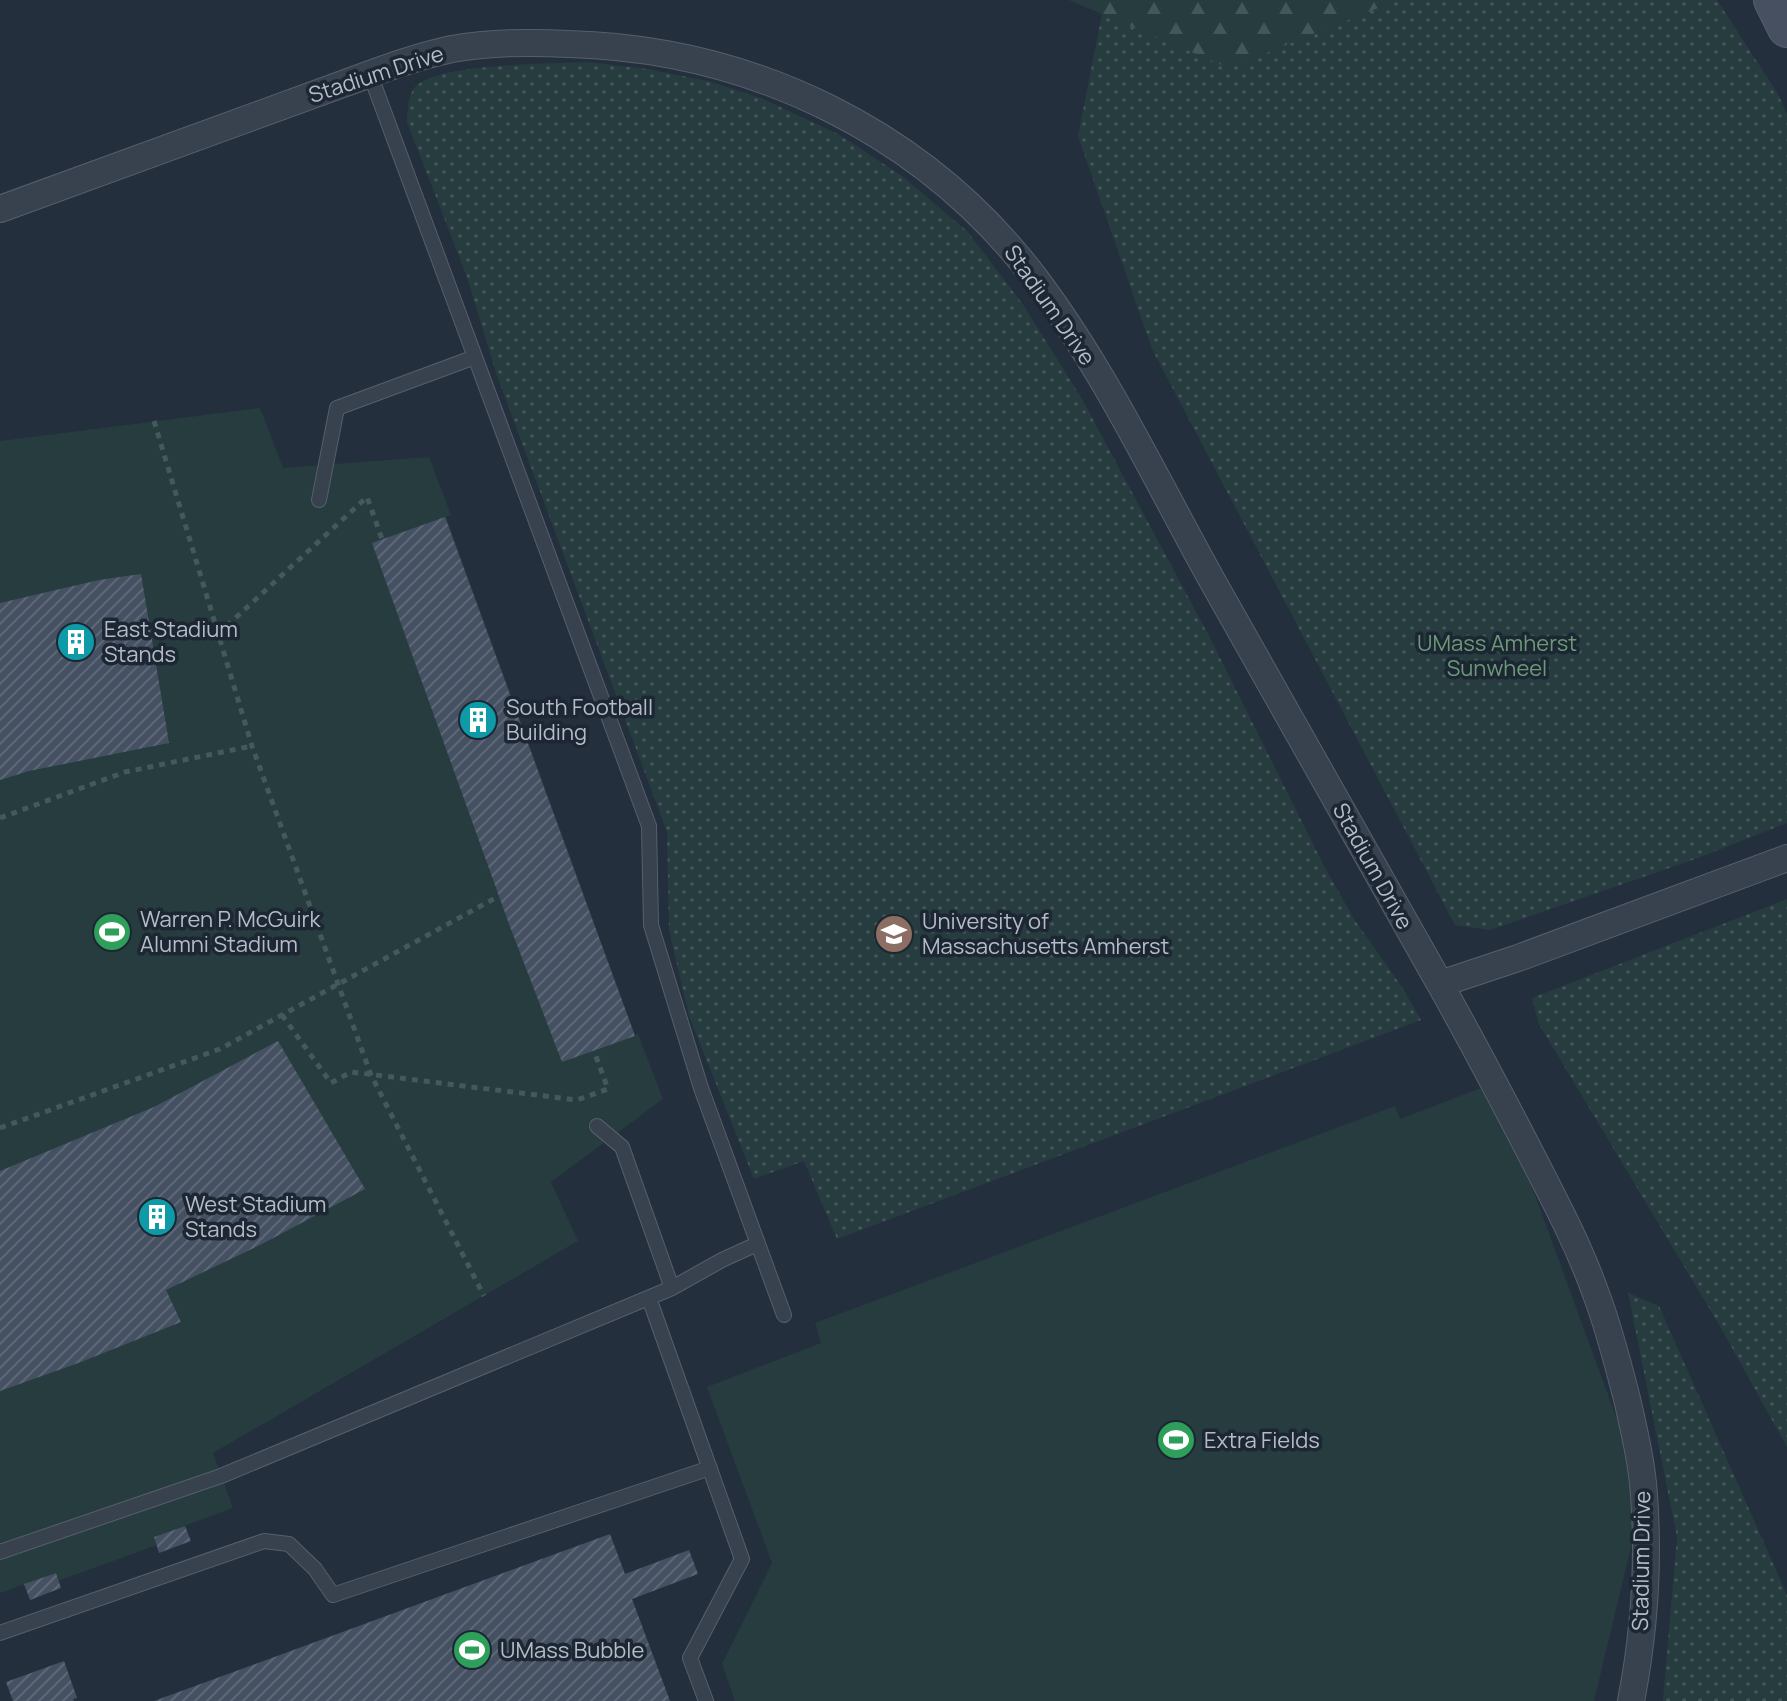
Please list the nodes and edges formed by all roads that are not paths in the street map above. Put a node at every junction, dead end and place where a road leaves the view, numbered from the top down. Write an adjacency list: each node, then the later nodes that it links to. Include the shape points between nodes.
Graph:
1 (1773, 0): 2 (main road)
2 (1787, 28)
3 (370, 74): 4 (street, Stadium Drive); 5 (lane); 8 (street, Stadium Drive, via 421,56 494,44 652,51 738,71 819,102 906,153 942,181 1036,279 1101,378)
4 (0, 209)
5 (475, 357): 6 (lane, via 337,408); 10 (lane, via 649,826 651,925)
6 (319, 500)
7 (1787, 858): 8 (street)
8 (1440, 984): 18 (street, Stadium Drive, via 1573,1239 1616,1359 1639,1459 1646,1525)
9 (597, 1126): 11 (lane, via 622,1147)
10 (757, 1244): 11 (lane); 13 (lane)
11 (672, 1288): 12 (lane)
12 (649, 1298): 14 (lane); 15 (lane, via 221,1476)
13 (784, 1315)
14 (710, 1468): 16 (lane, via 333,1595 289,1544 264,1541); 17 (lane, via 742,1559 690,1658)
15 (0, 1552)
16 (0, 1633)
17 (706, 1701)
18 (1631, 1701)

